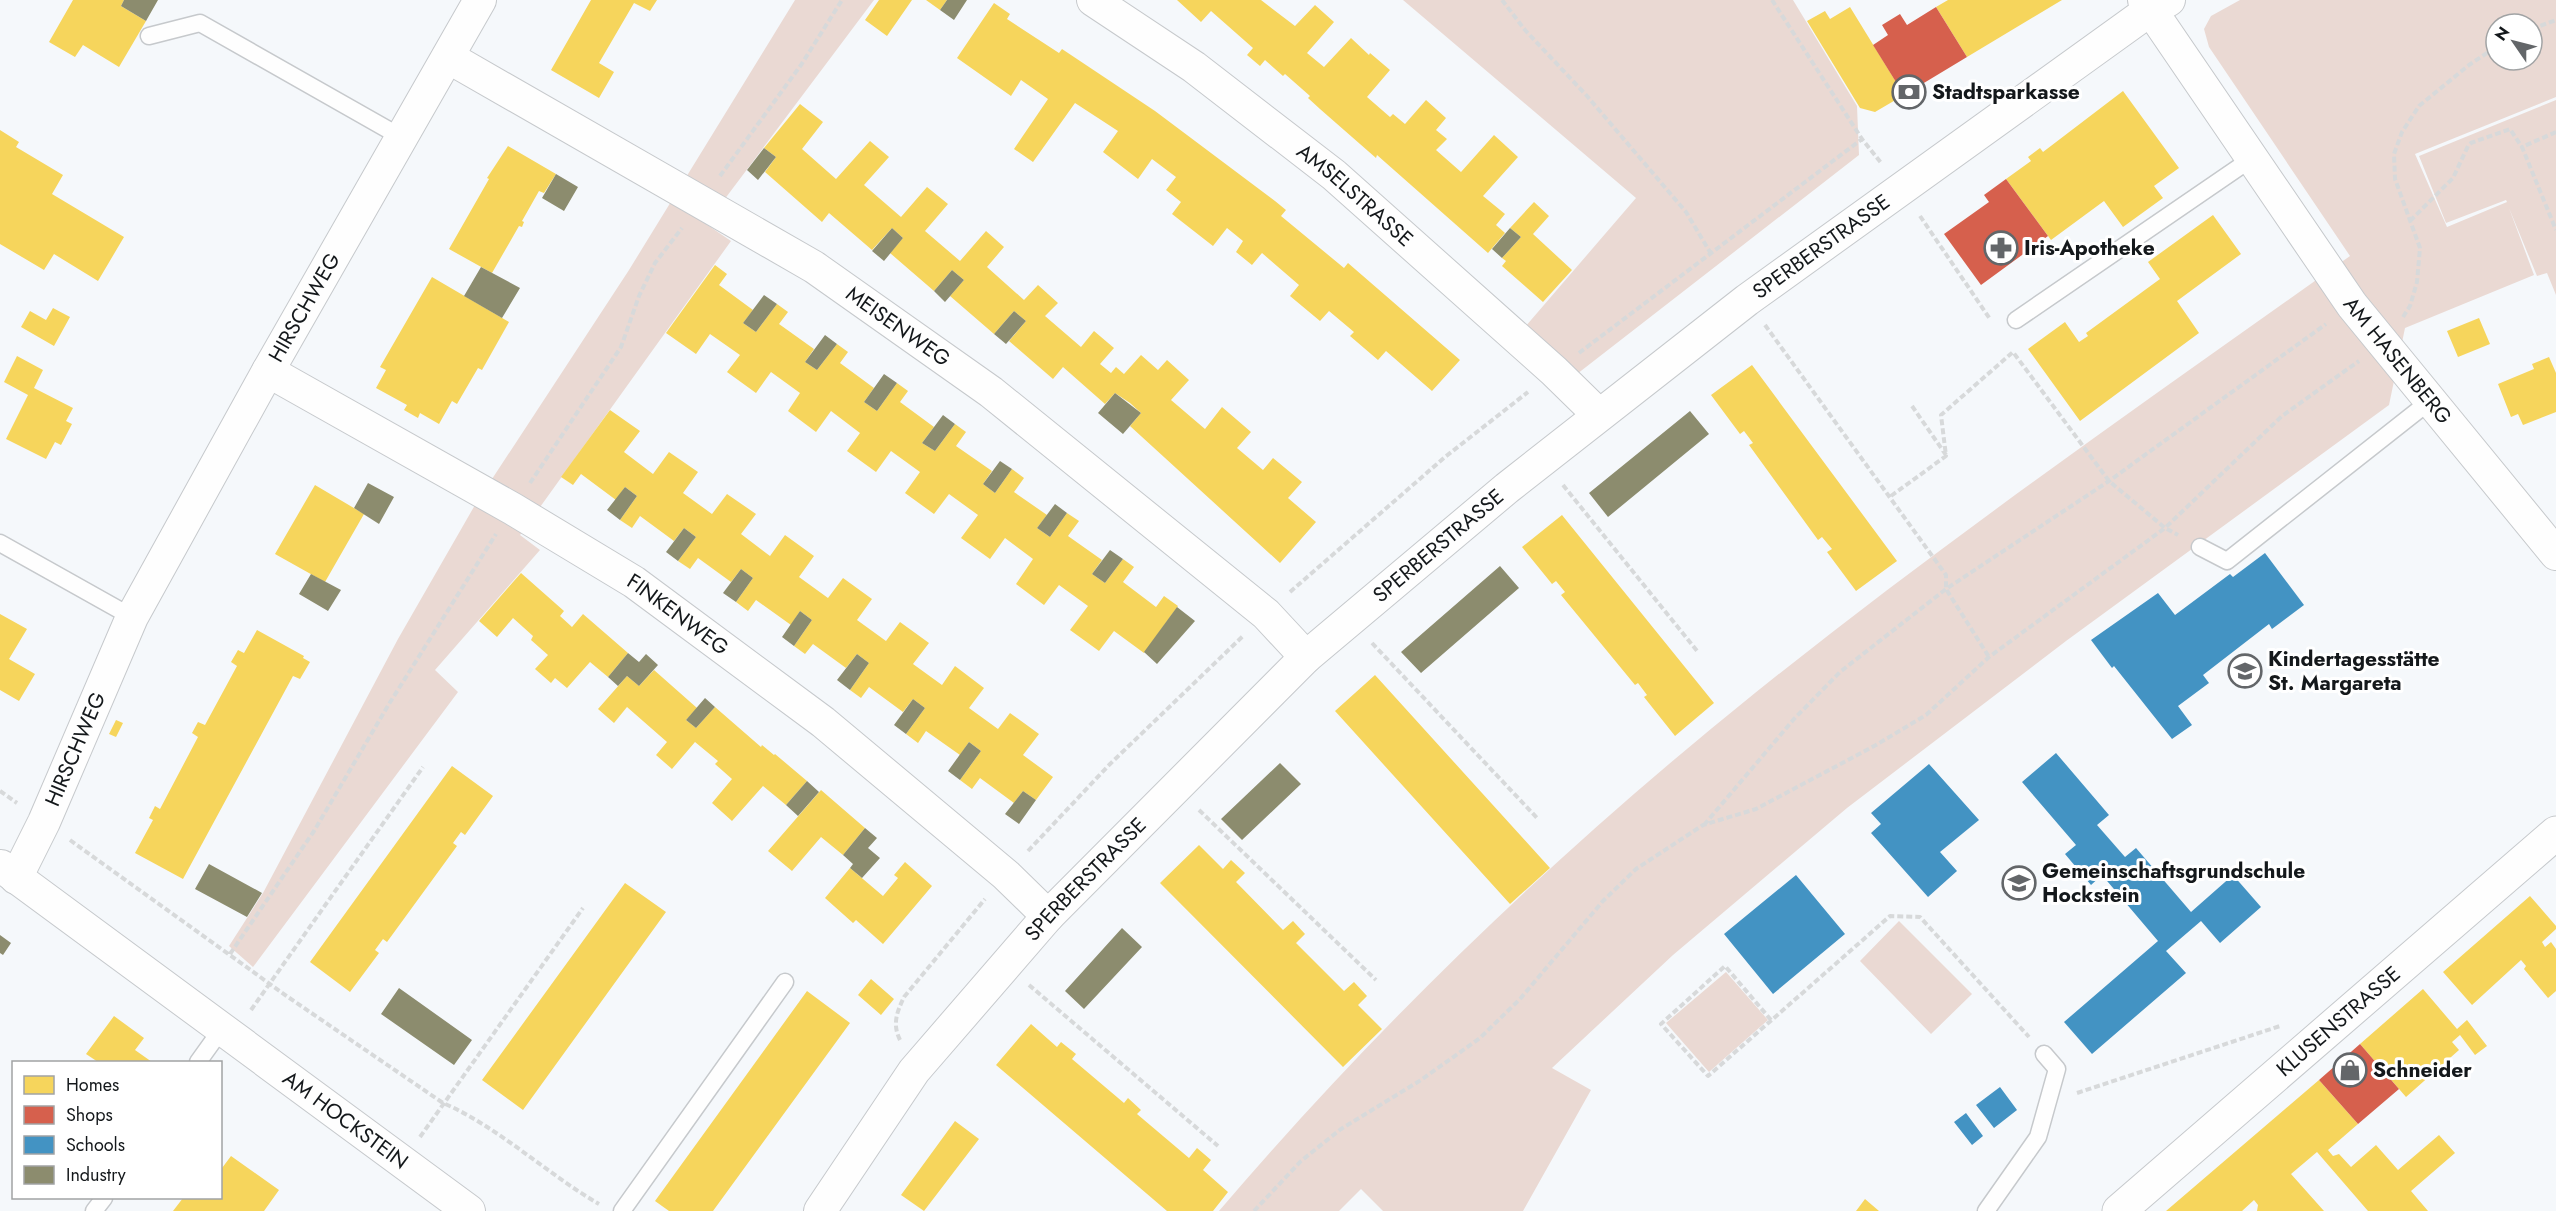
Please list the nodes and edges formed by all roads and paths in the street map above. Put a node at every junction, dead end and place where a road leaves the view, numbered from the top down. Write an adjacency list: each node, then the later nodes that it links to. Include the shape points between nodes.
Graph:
1 (480, 0): 9 (street, HIRSCHWEG)
2 (842, 0): 16 (path, via 801,65)
3 (1093, 0): 26 (street, AMSELSTRASSE, via 1194,67 1334,175)
4 (1502, 0): 19 (path, via 1686,212)
5 (1772, 0): 12 (path)
6 (2154, 3): 14 (street, AM HASENBERG); 15 (street, SPERBERSTRASSE)
7 (148, 36): 11 (lane, via 200,23)
8 (2484, 55): 17 (path, via 2419,106 2402,132 2393,167)
9 (448, 57): 11 (street, HIRSCHWEG); 16 (street, MEISENWEG)
10 (2556, 132): 13 (path)
11 (401, 137): 25 (street, HIRSCHWEG)
12 (1862, 139): 15 (path); 19 (path)
13 (2522, 147): 17 (path, via 2510,129 2471,143 2453,178); 18 (path)
14 (2251, 159): 21 (street, AM HASENBERG); 22 (lane)
15 (1903, 190): 20 (street, SPERBERSTRASSE); 23 (path)
16 (702, 202): 34 (path, via 655,263 621,347); 40 (street, MEISENWEG, via 813,267 991,392)
17 (2409, 222): 24 (path, via 2420,248 2417,282 2410,306)
18 (2556, 230)
19 (1710, 252): 26 (path)
20 (1747, 300): 29 (street, SPERBERSTRASSE); 33 (path)
21 (2352, 305): 24 (street, AM HASENBERG); 32 (path)
22 (2016, 320)
23 (1996, 327)
24 (2384, 345): 27 (street, AM HASENBERG); 35 (path, via 2282,416)
25 (268, 371): 34 (street, FINKENWEG); 41 (street, HIRSCHWEG)
26 (1554, 371): 29 (street, AMSELSTRASSE); 40 (path, via 1445,457)
27 (2430, 401): 37 (lane, via 2227,561); 38 (street, AM HASENBERG)
28 (1912, 406): 30 (path)
29 (1599, 415): 31 (street, SPERBERSTRASSE)
30 (1946, 456): 32 (path, via 1941,415 2013,352); 33 (path)
31 (1543, 460): 42 (street, SPERBERSTRASSE); 43 (path)
32 (2109, 481): 35 (path); 39 (path)
33 (1891, 496): 39 (path, via 1946,575)
34 (513, 509): 54 (street, FINKENWEG, via 634,582 823,722); 57 (path, via 314,831)
35 (2165, 528): 37 (path); 45 (path)
36 (0, 543): 41 (lane)
37 (2200, 547)
38 (2556, 554)
39 (1946, 589): 45 (path); 51 (path, via 1840,672)
40 (1266, 614): 44 (street, MEISENWEG); 54 (path, via 1109,765)
41 (132, 617): 50 (street, HIRSCHWEG)
42 (1350, 620): 44 (street, SPERBERSTRASSE); 49 (path)
43 (1698, 652)
44 (1306, 657): 47 (street, SPERBERSTRASSE)
45 (1989, 657): 51 (path, via 1926,715 1876,745 1756,809)
46 (423, 767): 61 (path)
47 (1175, 787): 56 (street, SPERBERSTRASSE); 59 (path)
48 (0, 791): 50 (path)
49 (1538, 819)
50 (44, 822): 53 (street, HIRSCHWEG); 57 (path)
51 (1703, 825): 76 (path, via 1636,869 1480,1038 1341,1129 1301,1161)
52 (2556, 833): 78 (street, KLUSENSTRASSE)
53 (8, 872): 64 (street, AM HOCKSTEIN)
54 (1006, 874): 56 (street, FINKENWEG); 67 (path, via 904,997 896,1014 896,1031)
55 (583, 908): 69 (path)
56 (1048, 916): 58 (street, SPERBERSTRASSE)
57 (230, 954): 61 (path)
58 (1006, 965): 67 (street, SPERBERSTRASSE); 70 (path)
59 (1376, 980)
60 (785, 982): 74 (lane)
61 (271, 984): 64 (path); 69 (path)
62 (1772, 1020): 62 (path, via 1725,966 1661,1024 1708,1076); 65 (path, via 1890,916 1920,917)
63 (2283, 1025): 68 (path)
64 (226, 1034): 66 (lane); 71 (street, AM HOCKSTEIN)
65 (2044, 1054): 68 (lane, via 2057,1069)
66 (199, 1061)
67 (914, 1071): 75 (street, SPERBERSTRASSE)
68 (2048, 1102): 77 (lane, via 2038,1137)
69 (444, 1103): 71 (path); 72 (path, via 464,1112)
70 (1218, 1146)
71 (402, 1162): 73 (street, AM HOCKSTEIN)
72 (602, 1206)
73 (469, 1211)
74 (622, 1211)
75 (820, 1211)
76 (1254, 1211)
77 (1986, 1211)
78 (2119, 1211)

